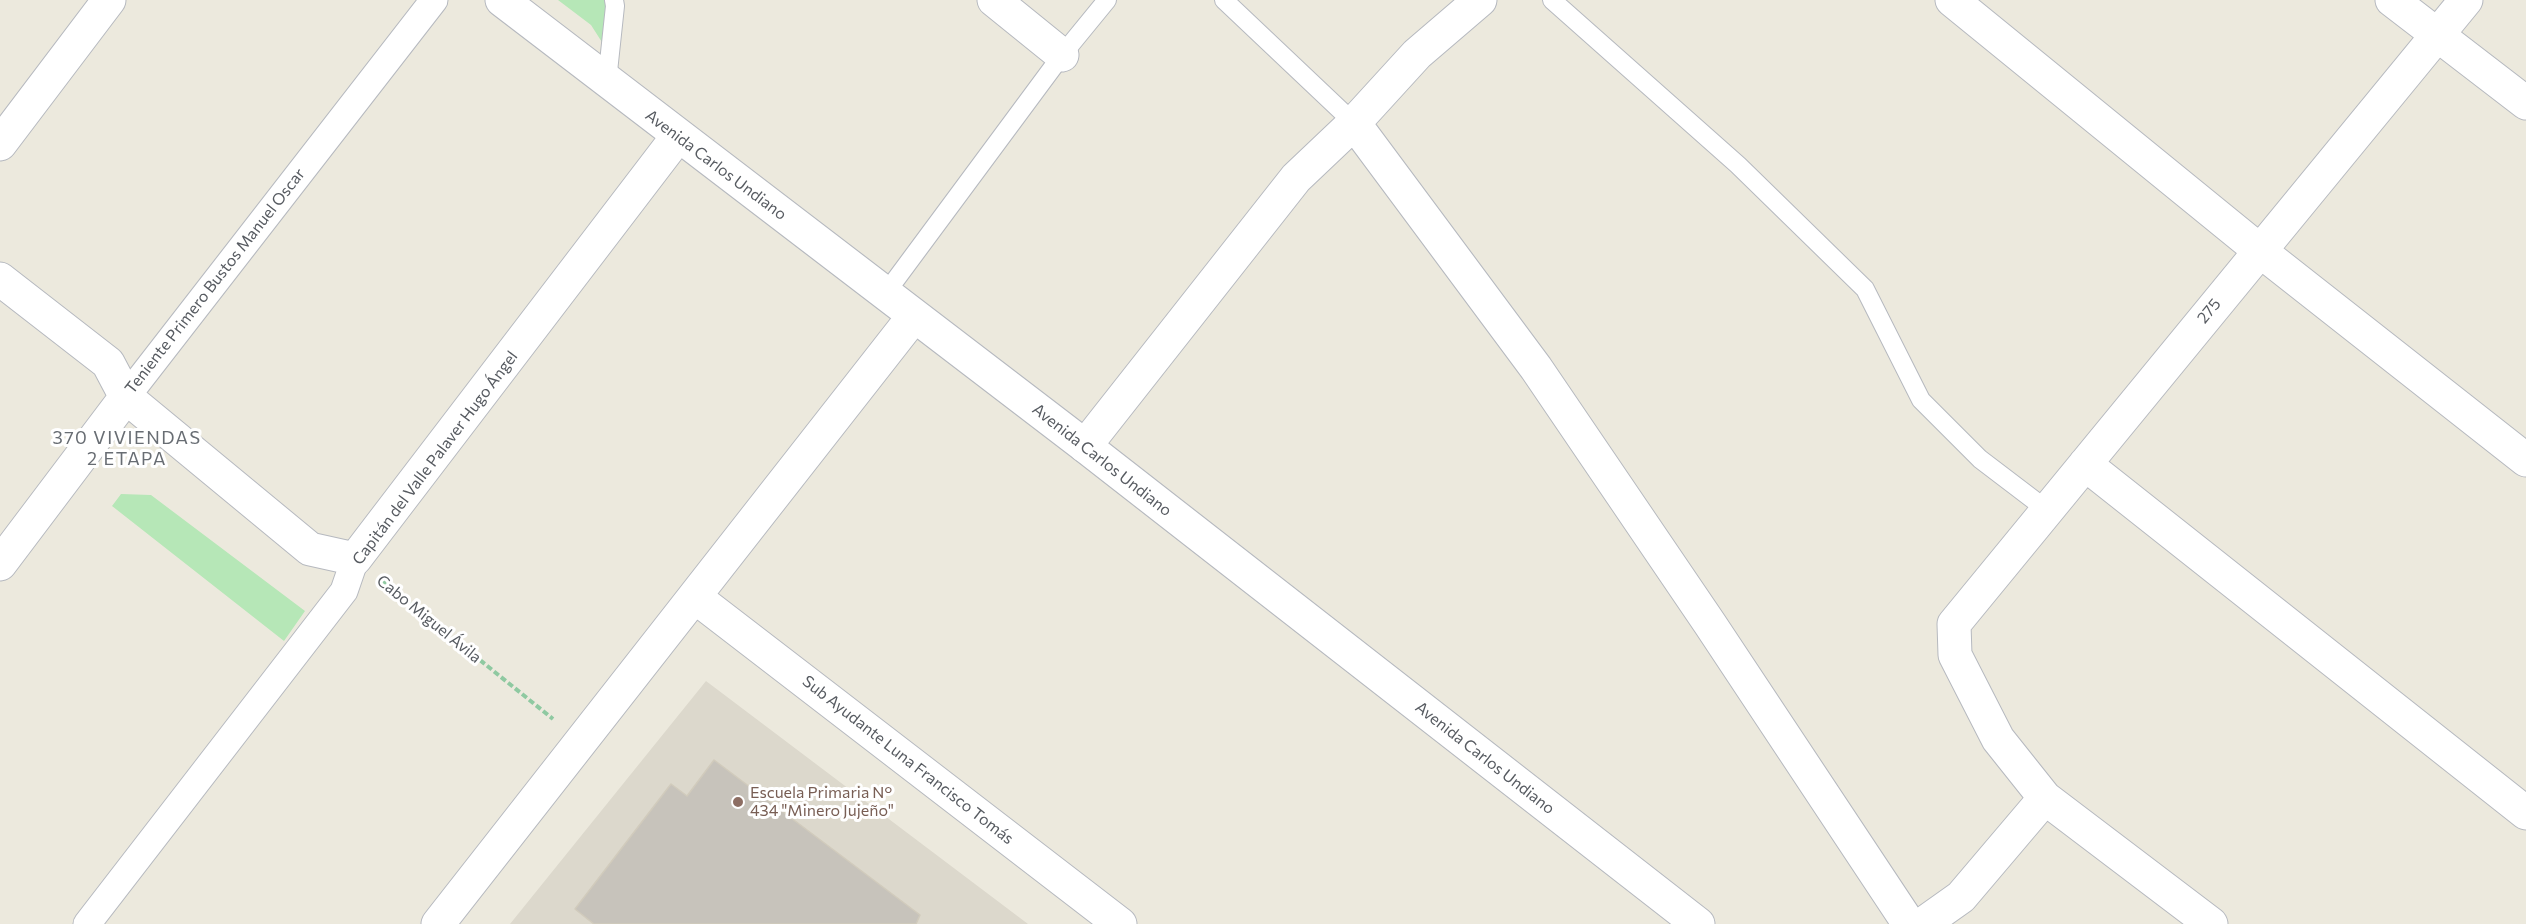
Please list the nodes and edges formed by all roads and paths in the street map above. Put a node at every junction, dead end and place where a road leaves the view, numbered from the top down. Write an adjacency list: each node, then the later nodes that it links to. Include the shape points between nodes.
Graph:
1 (109, 0): 19 (street)
2 (434, 0): 24 (street, Teniente Primero Bustos Manuel Oscar)
3 (502, 0): 15 (street, Avenida Carlos Undiano)
4 (614, 0): 15 (lane)
5 (994, 0): 14 (street)
6 (1107, 0): 14 (lane)
7 (1224, 0): 17 (lane)
8 (1480, 0): 17 (street, via 1417,54)
9 (1552, 0): 28 (lane, via 1738,165 1865,289 1922,400 1980,459)
10 (1952, 0): 20 (street)
11 (2392, 0): 13 (street)
12 (2466, 0): 13 (street, 275)
13 (2437, 34): 16 (street); 20 (street, 275)
14 (1062, 55): 22 (lane)
15 (607, 81): 18 (street, Avenida Carlos Undiano)
16 (2526, 103)
17 (1354, 123): 25 (street, via 1296,178); 39 (street, via 1536,368)
18 (678, 136): 22 (street, Avenida Carlos Undiano); 29 (street, Capitán del Valle Palaver Hugo Ángel)
19 (0, 144)
20 (2259, 250): 26 (street); 27 (street, 275)
21 (0, 279): 24 (street, via 108,363)
22 (885, 294): 23 (street, Avenida Carlos Undiano)
23 (914, 316): 25 (street, Avenida Carlos Undiano); 31 (street)
24 (126, 397): 29 (street, via 310,549); 30 (street, Teniente Primero Bustos Manuel Oscar)
25 (1085, 446): 38 (street, Avenida Carlos Undiano)
26 (2526, 460)
27 (2085, 464): 28 (street, 275); 34 (street)
28 (2047, 510): 33 (street, 275, via 1954,624 1955,655 1998,738)
29 (356, 559): 32 (path, Cabo Miguel Ávila); 35 (street, Capitán del Valle Palaver Hugo Ángel, via 344,591)
30 (0, 564)
31 (695, 597): 32 (street); 37 (street, Sub Ayudante Luna Francisco Tomás)
32 (580, 741): 36 (street)
33 (2046, 798): 40 (street, via 1961,897); 41 (street)
34 (2526, 813)
35 (87, 924)
36 (438, 924)
37 (1120, 924)
38 (1698, 924)
39 (1909, 924)
40 (1923, 924)
41 (2211, 924)

